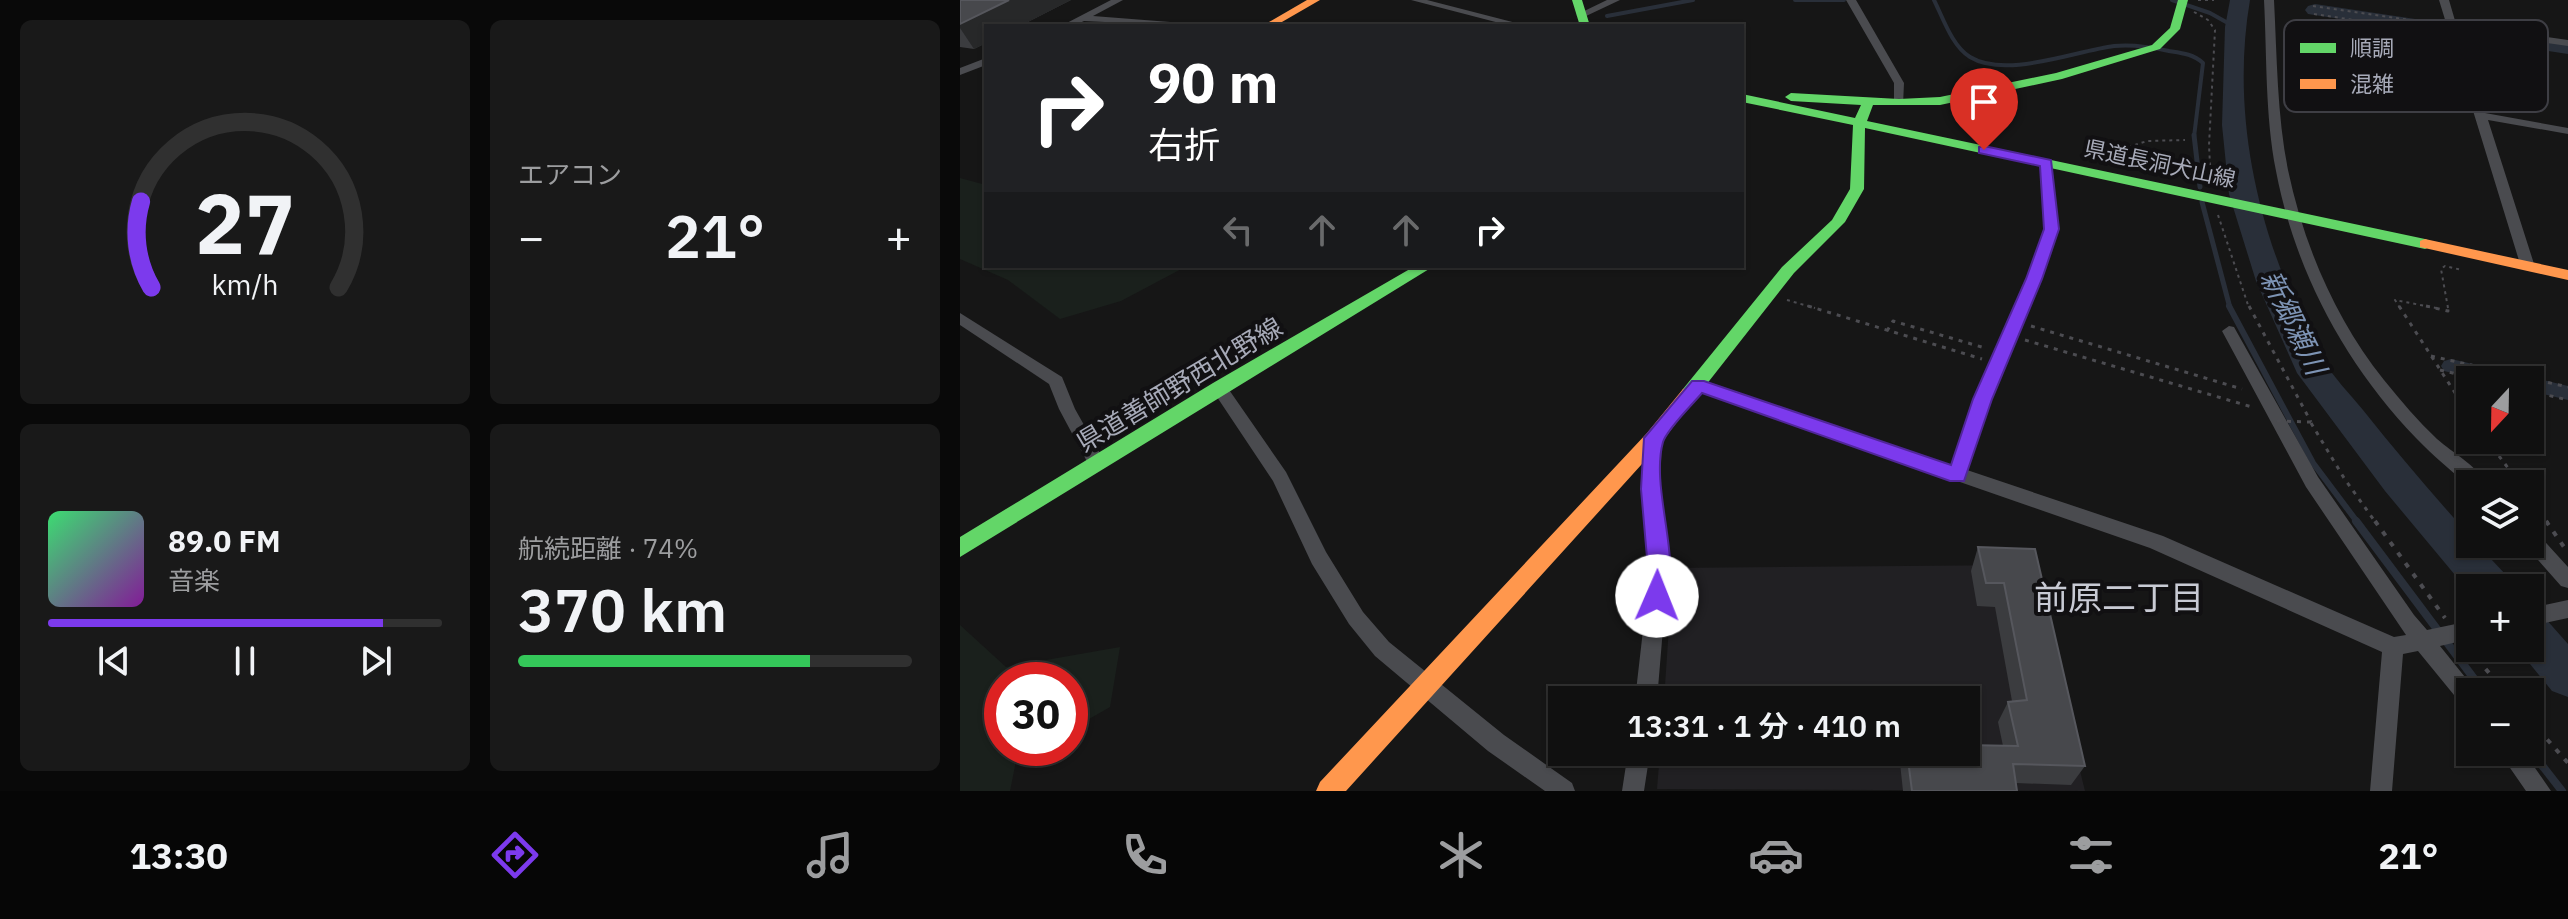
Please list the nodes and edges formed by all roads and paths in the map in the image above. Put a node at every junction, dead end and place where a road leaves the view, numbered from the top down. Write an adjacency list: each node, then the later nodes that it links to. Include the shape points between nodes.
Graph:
1 (1118, 0): 13 (street)
2 (1315, 0): 20 (street)
3 (1416, 0): 21 (street)
4 (1615, 0): 12 (street)
5 (2214, 0): 8 (path)
6 (2269, 0): 39 (street, via 2282,170)
7 (2444, 0): 17 (street)
8 (2188, 2): 31 (street, via 2175,29 2152,49 1970,96)
9 (1852, 3): 31 (street, via 1899,83)
10 (2313, 6): 16 (path)
11 (2314, 14): 14 (path)
12 (1582, 17)
13 (1083, 18): 18 (street); 19 (street)
14 (2343, 18): 15 (path)
15 (2362, 20)
16 (2395, 20)
17 (2451, 20)
18 (1070, 24)
19 (1158, 24)
20 (1271, 24)
21 (1515, 24)
22 (2548, 41): 23 (street)
23 (2568, 43)
24 (2548, 48): 25 (street)
25 (2568, 52)
26 (984, 62): 27 (street)
27 (960, 72)
28 (1744, 97): 30 (street)
29 (1744, 97): 34 (street, 県道長洞犬山線)
30 (1868, 103): 31 (street); 34 (street)
31 (1899, 103)
32 (2480, 112): 33 (street)
33 (2481, 116): 35 (street); 40 (street)
34 (1859, 124): 37 (street, 県道長洞犬山線); 44 (street, via 1859,175 1853,199 1838,222)
35 (2568, 131)
36 (2185, 140): 38 (path, via 2129,145 2085,162)
37 (2046, 163): 38 (street, 県道長洞犬山線); 46 (street, via 2051,229)
38 (2081, 170): 39 (street, 県道長洞犬山線)
39 (2295, 216): 40 (street, 県道長洞犬山線); 62 (street, via 2332,313 2364,364 2418,430)
40 (2528, 267): 43 (street, 県道長洞犬山線)
41 (1423, 268): 55 (street, 県道善師野西北野線)
42 (2476, 273): 49 (path, via 2441,269 2448,311 2395,300)
43 (2568, 275)
44 (1768, 293): 47 (path); 53 (street)
45 (960, 318): 61 (street, via 1056,381)
46 (2013, 329): 50 (street); 59 (path); 59 (path, via 2253,407)
47 (1887, 331): 50 (path); 50 (path, via 1893,321)
48 (2229, 331): 59 (street)
49 (2431, 355): 51 (path); 54 (path)
50 (2000, 358): 63 (street)
51 (2440, 370): 52 (path); 57 (path)
52 (2456, 374)
53 (1698, 385): 60 (street); 63 (street)
54 (2568, 387)
55 (1219, 388): 61 (street, 県道善師野西北野線); 76 (street, via 1280,477 1319,558 1356,618 1391,659)
56 (2544, 394): 58 (path)
57 (2456, 395)
58 (2568, 400)
59 (2269, 407): 71 (path, bridge, via 2310,422 2344,478); 73 (street, via 2312,482)
60 (1654, 438): 76 (street); 77 (street, via 1651,489 1659,569)
61 (1097, 464): 65 (street, 県道善師野西北野線)
62 (2462, 470)
63 (1957, 475): 74 (street, via 2156,542)
64 (2544, 517): 66 (path)
65 (960, 548)
66 (2568, 552)
67 (2544, 553): 68 (street)
68 (2568, 580)
69 (2568, 609): 70 (street)
70 (2544, 614)
71 (2456, 622)
72 (2456, 632): 73 (street)
73 (2422, 639): 74 (street); 75 (street)
74 (2393, 647): 85 (street)
75 (2456, 682)
76 (1426, 684): 82 (street); 83 (street)
77 (1647, 686)
78 (2544, 736): 79 (path)
79 (2568, 763)
80 (1637, 766): 84 (street)
81 (2521, 766): 86 (street)
82 (1329, 791)
83 (1564, 791)
84 (1633, 791)
85 (2381, 791)
86 (2540, 791)

